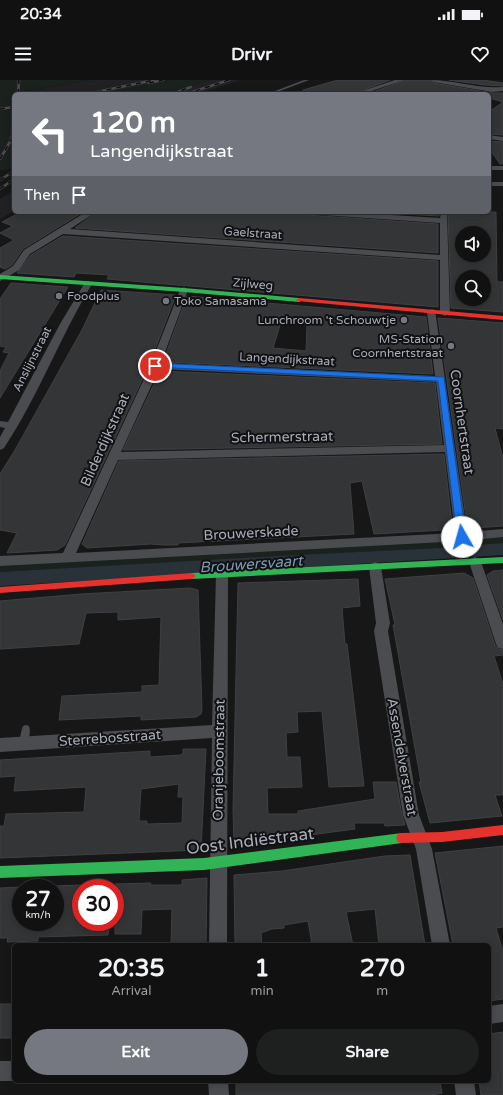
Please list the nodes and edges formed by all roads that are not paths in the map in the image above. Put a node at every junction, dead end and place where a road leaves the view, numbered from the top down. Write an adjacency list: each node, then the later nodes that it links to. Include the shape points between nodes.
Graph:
1 (308, 80): 6 (lane)
2 (400, 80): 4 (street)
3 (433, 80): 9 (street)
4 (374, 88): 7 (street); 8 (street)
5 (503, 89): 9 (street)
6 (273, 92)
7 (362, 92)
8 (383, 92)
9 (490, 92)
10 (491, 137): 11 (street)
11 (503, 139)
12 (491, 168): 13 (street)
13 (503, 168)
14 (491, 184): 15 (street)
15 (503, 184)
16 (89, 214): 19 (street)
17 (375, 214): 18 (street)
18 (444, 216): 20 (street)
19 (61, 231): 20 (street, Gaelstraat); 21 (street, via 27,252 16,268)
20 (444, 258): 25 (street)
21 (0, 278): 22 (street, Zijlweg)
22 (88, 284): 23 (street, Zijlweg); 30 (street, Anslijnstraat, via 48,353)
23 (184, 290): 24 (street, Zijlweg); 27 (street, Bilderdijkstraat)
24 (432, 312): 25 (street, Zijlweg); 28 (street, Coornhertstraat)
25 (446, 313): 26 (street, Zijlweg)
26 (503, 318)
27 (155, 366): 28 (street, Langendijkstraat); 33 (street, Bilderdijkstraat)
28 (441, 379): 32 (street, Coornhertstraat)
29 (0, 424): 30 (street)
30 (12, 426): 31 (street, Anslijnstraat)
31 (0, 446)
32 (450, 448): 33 (street, Schermerstraat); 35 (street, Coornhertstraat)
33 (115, 456): 36 (street, Bilderdijkstraat)
34 (503, 533): 35 (street, Brouwerskade)
35 (462, 537): 36 (street, Brouwerskade)
36 (67, 558): 38 (street, Brouwerskade)
37 (503, 560): 39 (street)
38 (0, 561)
39 (476, 562): 40 (street); 43 (street)
40 (375, 567): 41 (street); 49 (street, Assendelverstraat, via 383,623 381,631 411,815)
41 (222, 575): 42 (street); 45 (street, Oranjeboomstraat)
42 (0, 590)
43 (503, 644)
44 (26, 728): 46 (lane)
45 (219, 731): 46 (street, Sterrebosstraat); 50 (street, Oranjeboomstraat)
46 (24, 743): 47 (street, Sterrebosstraat)
47 (0, 745)
48 (503, 830): 49 (street, Oost Indiëstraat)
49 (419, 837): 50 (street, Oost Indiëstraat); 53 (street, Assendelverstraat, via 424,849)
50 (218, 862): 51 (street, Oost Indiëstraat); 52 (street, Oranjeboomstraat)
51 (0, 872)
52 (218, 943)
53 (441, 943)
54 (503, 1013): 55 (street)
55 (491, 1015)
56 (0, 1071): 57 (street)
57 (12, 1071)
58 (218, 1083): 60 (street)
59 (464, 1083): 61 (street)
60 (219, 1095)
61 (466, 1095)

